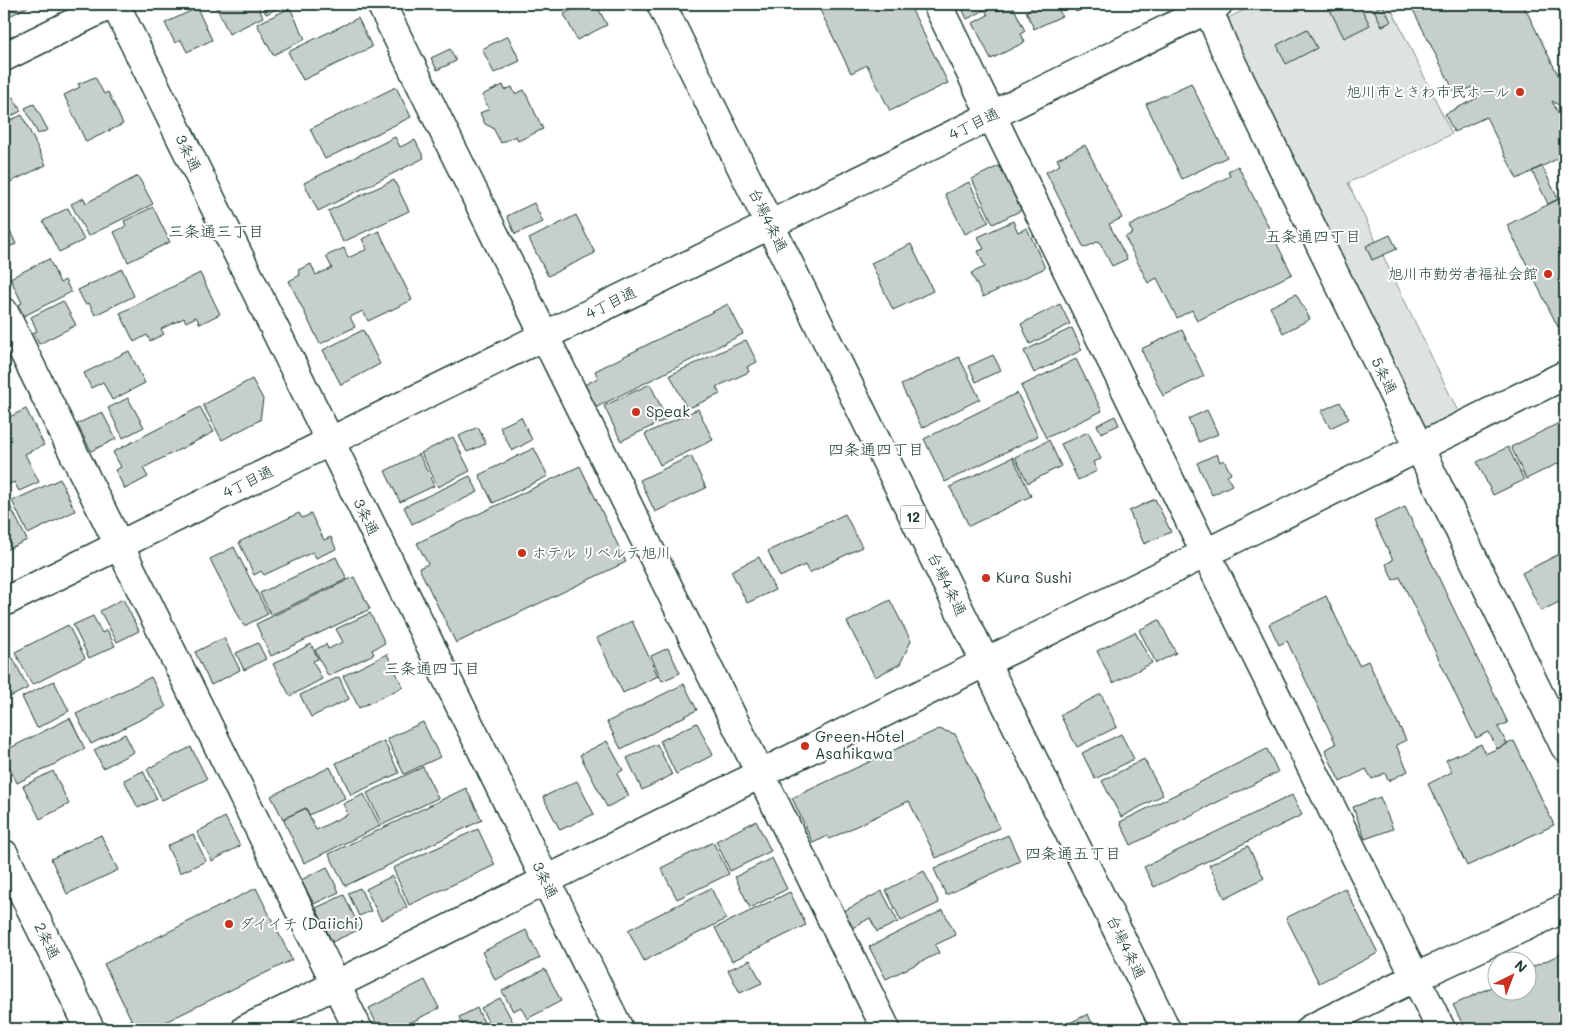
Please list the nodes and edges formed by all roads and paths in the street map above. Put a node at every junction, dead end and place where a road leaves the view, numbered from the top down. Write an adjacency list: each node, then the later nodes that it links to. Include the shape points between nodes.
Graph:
1 (113, 4): 6 (main road); 12 (main road, 3条通)
2 (380, 4): 10 (main road)
3 (661, 4): 8 (main road, 台場4条通 / 12)
4 (937, 4): 7 (main road)
5 (1210, 6): 7 (main road, 4丁目通); 13 (main road, 5条通, via 1232,64)
6 (4, 57)
7 (993, 115): 8 (main road, 4丁目通); 15 (main road)
8 (770, 225): 10 (main road, 4丁目通); 17 (main road, 台場4条通 / 12)
9 (4, 312): 14 (main road)
10 (544, 336): 12 (main road, 4丁目通); 19 (main road)
11 (1565, 375): 13 (main road)
12 (330, 442): 14 (main road, 4丁目通); 21 (main road, 3条通)
13 (1419, 448): 15 (main road); 18 (main road, 5条通)
14 (119, 545): 16 (main road, 4丁目通); 24 (main road)
15 (1206, 554): 17 (main road); 23 (main road)
16 (4, 602)
17 (986, 663): 19 (main road); 30 (main road, 台場4条通 / 12)
18 (1565, 747)
19 (761, 774): 21 (main road); 29 (main road)
20 (4, 854): 25 (main road, 2条通)
21 (546, 881): 24 (main road); 28 (main road, 3条通)
22 (1565, 908): 23 (main road)
23 (1416, 977): 31 (main road); 32 (main road)
24 (336, 984): 26 (main road); 27 (main road)
25 (90, 1029)
26 (246, 1029)
27 (358, 1029)
28 (619, 1029)
29 (886, 1029)
30 (1166, 1029)
31 (1310, 1029)
32 (1442, 1029)

